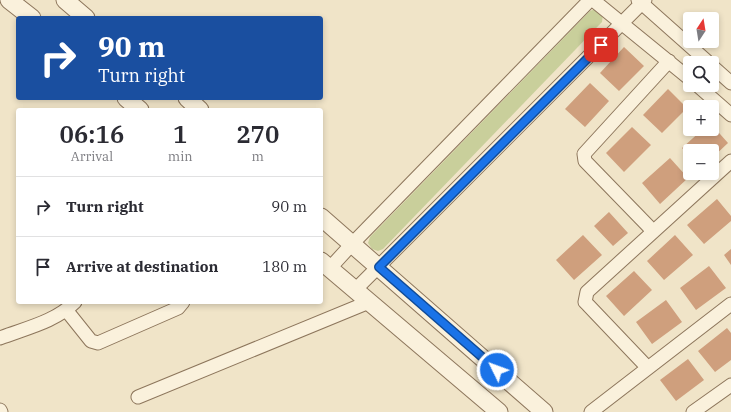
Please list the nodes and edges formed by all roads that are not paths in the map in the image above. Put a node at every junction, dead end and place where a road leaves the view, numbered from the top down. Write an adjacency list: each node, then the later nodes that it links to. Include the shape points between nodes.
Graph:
1 (9, 0): 6 (street)
2 (65, 0): 7 (street)
3 (590, 0): 23 (street)
4 (594, 0): 8 (street)
5 (642, 1): 8 (street); 9 (street)
6 (29, 16)
7 (84, 16)
8 (623, 23): 10 (street); 25 (street)
9 (701, 56)
10 (669, 61): 12 (street); 22 (street, via 584,154 585,161)
11 (719, 72): 13 (street)
12 (683, 73)
13 (731, 83)
14 (705, 92): 19 (street)
15 (128, 100): 17 (street)
16 (189, 100): 18 (street)
17 (138, 108)
18 (198, 108)
19 (731, 115)
20 (731, 160): 22 (street)
21 (323, 219): 23 (street)
22 (653, 231): 32 (street, via 585,296 585,302)
23 (352, 244): 24 (street); 25 (street)
24 (325, 265): 26 (street)
25 (379, 267): 26 (street); 36 (street)
26 (355, 290): 27 (street)
27 (369, 302): 34 (street); 35 (street)
28 (181, 304): 30 (street, via 178,308 98,343 91,341)
29 (731, 304): 32 (street)
30 (71, 306): 31 (street, via 40,324)
31 (0, 338)
32 (648, 368): 37 (street)
33 (731, 385): 38 (street)
34 (138, 397)
35 (499, 412)
36 (544, 412)
37 (591, 412)
38 (693, 412)

